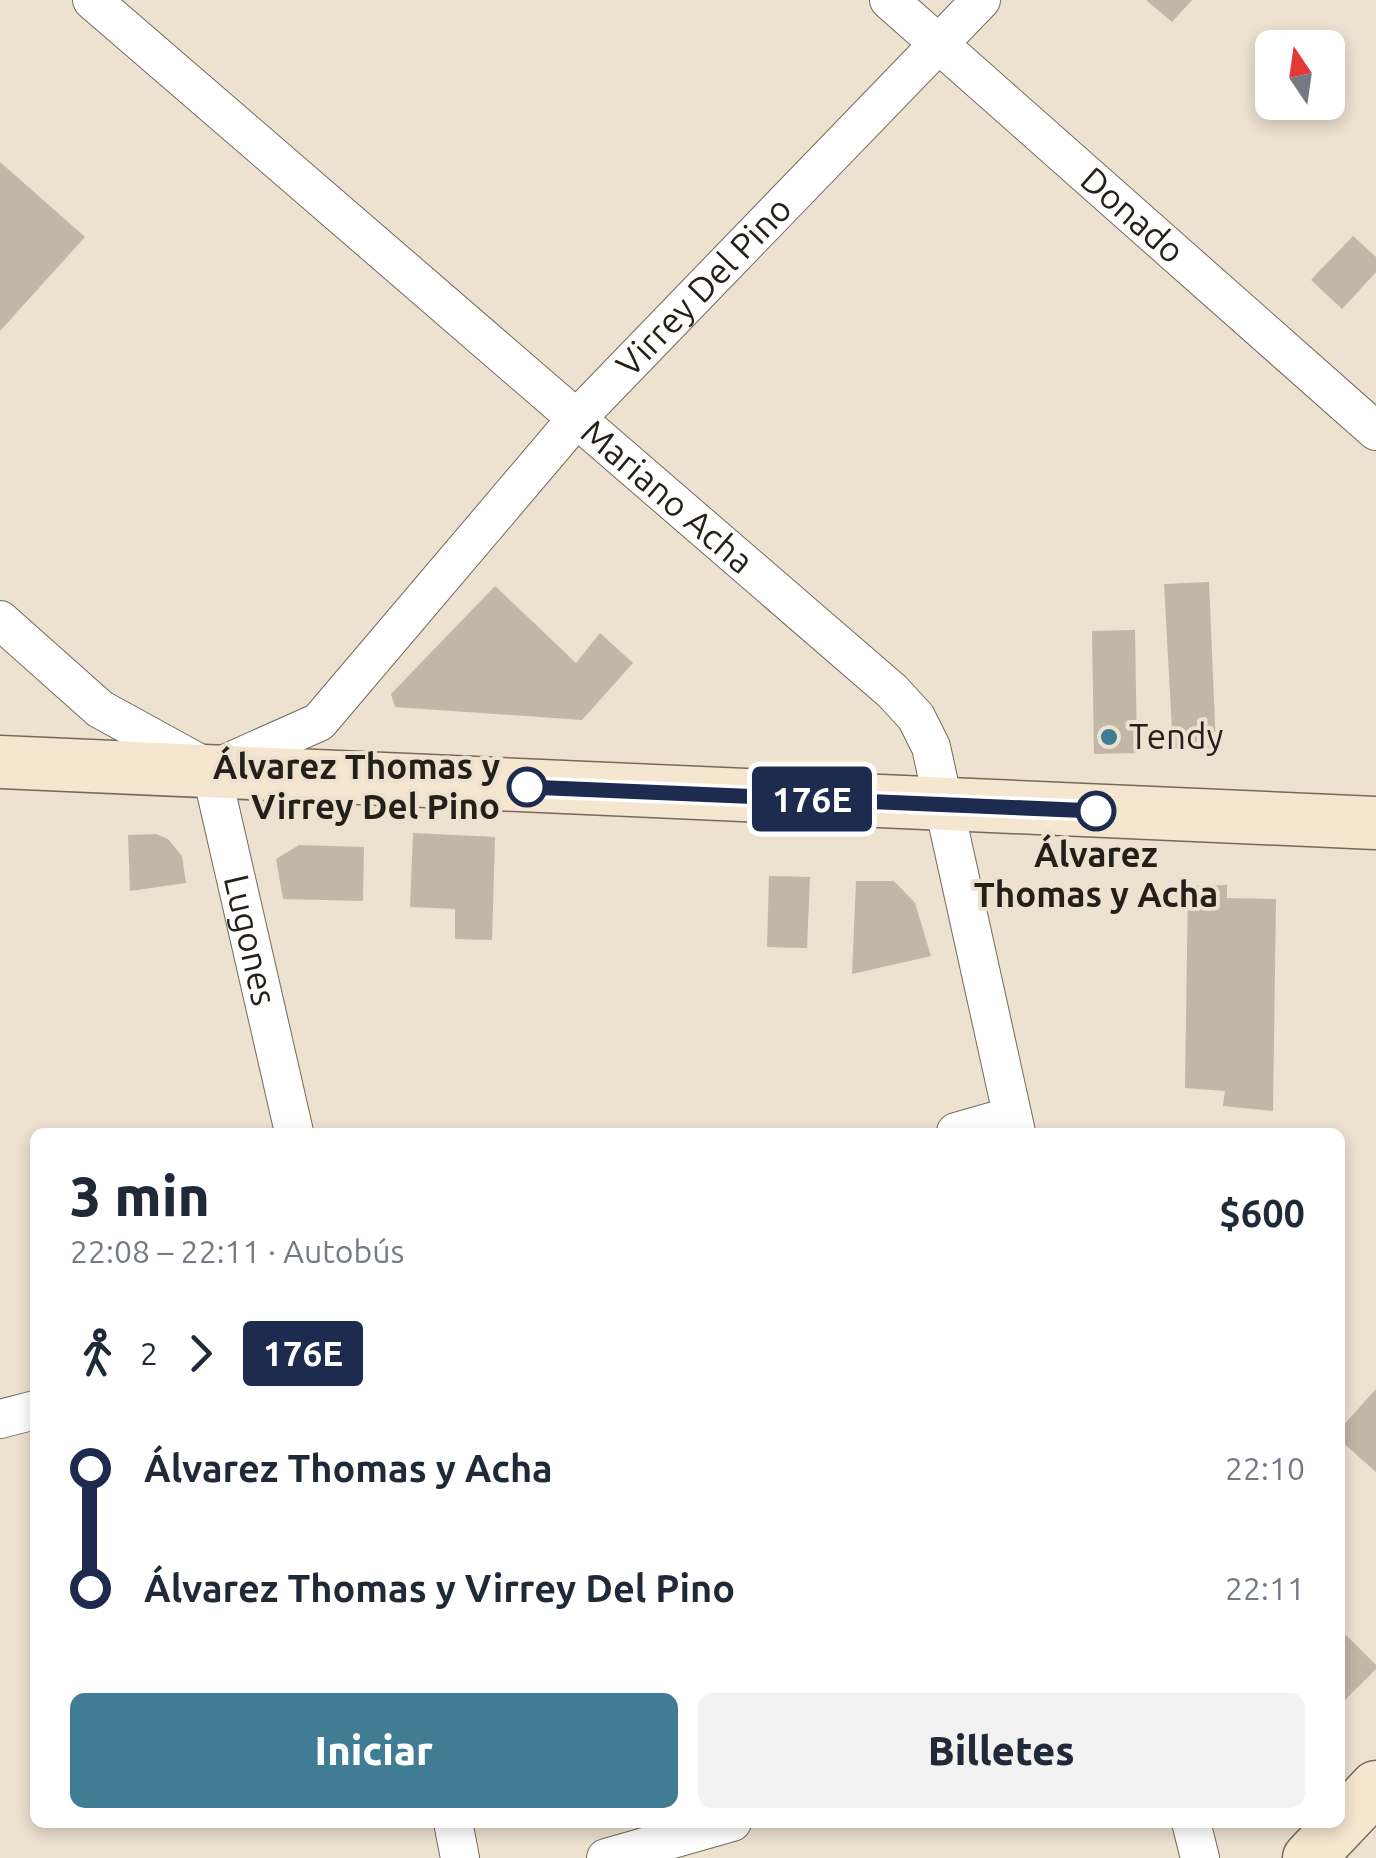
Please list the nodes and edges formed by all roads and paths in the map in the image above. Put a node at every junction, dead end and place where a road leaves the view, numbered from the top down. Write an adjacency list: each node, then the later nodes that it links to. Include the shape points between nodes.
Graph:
1 (92, 0): 5 (street, Mariano Acha)
2 (890, 0): 4 (street, Donado)
3 (981, 0): 4 (street, Virrey Del Pino)
4 (940, 45): 5 (street, Virrey Del Pino); 6 (street, Donado)
5 (577, 418): 9 (street, Virrey Del Pino, via 319,722); 10 (street, Mariano Acha, via 892,691 931,747)
6 (1376, 430)
7 (0, 620): 9 (street, via 100,709)
8 (0, 762): 9 (main road)
9 (211, 770): 10 (main road); 13 (street, Lugones)
10 (943, 805): 11 (main road); 12 (street, Mariano Acha)
11 (1376, 823)
12 (1014, 1124): 14 (street)
13 (293, 1128)
14 (985, 1128)
15 (30, 1411): 16 (street)
16 (0, 1419)
17 (1376, 1787): 18 (main road)
18 (1345, 1820)
19 (454, 1828): 23 (street)
20 (711, 1828): 24 (street)
21 (1192, 1828): 25 (street)
22 (1337, 1828): 26 (main road)
23 (460, 1858)
24 (606, 1858)
25 (1200, 1858)
26 (1309, 1858)

